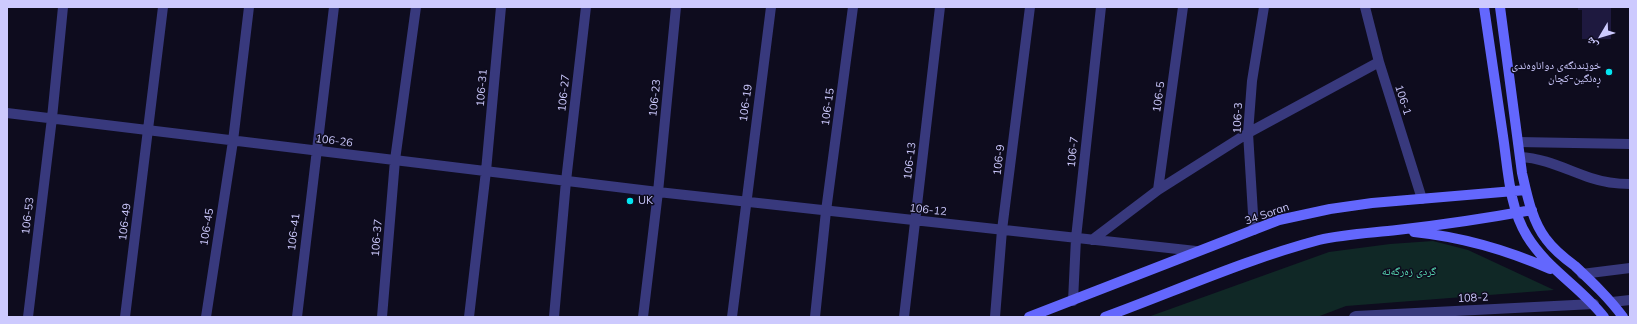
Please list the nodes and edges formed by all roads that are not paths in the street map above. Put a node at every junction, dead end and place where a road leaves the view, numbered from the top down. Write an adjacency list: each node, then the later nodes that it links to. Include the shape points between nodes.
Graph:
1 (63, 7): 21 (street, 106-53)
2 (163, 7): 22 (street, 106-49)
3 (249, 7): 24 (street, 106-45)
4 (334, 7): 27 (street, 106-41)
5 (416, 7): 29 (street, 106-37)
6 (501, 7): 30 (street, 106-31)
7 (586, 7): 31 (street, 106-27)
8 (676, 7): 36 (street, 106-23)
9 (771, 7): 38 (street, 106-19)
10 (853, 7): 40 (street, 106-15)
11 (940, 7): 42 (street, 106-13)
12 (1030, 7): 43 (street, 106-9)
13 (1101, 7): 46 (street, 106-7)
14 (1183, 7): 33 (street, 106-5)
15 (1264, 7): 23 (street, 106-3, via 1252,81)
16 (1364, 7): 19 (street, 106-1)
17 (1484, 7): 35 (main road)
18 (1500, 7): 25 (main road)
19 (1379, 62): 23 (street); 37 (street, 106-1)
20 (7, 113): 21 (street, 106-26)
21 (52, 118): 22 (street, 106-26); 56 (street, 106-53)
22 (148, 130): 24 (street, 106-26); 57 (street, 106-49)
23 (1248, 133): 33 (street); 44 (street, 106-3)
24 (232, 141): 27 (street, 106-26); 58 (street, 106-45)
25 (1518, 142): 26 (street); 28 (main road)
26 (1630, 144)
27 (316, 151): 29 (street, 106-26); 59 (street, 106-41)
28 (1520, 157): 32 (street, via 1550,162 1602,181); 34 (main road)
29 (395, 160): 30 (street, 106-26); 60 (street, 106-37)
30 (486, 172): 31 (street, 106-26); 61 (street, 106-31)
31 (566, 181): 36 (street, 106-26); 62 (street, 106-27)
32 (1630, 184)
33 (1158, 190): 47 (street)
34 (1526, 190): 35 (main road, 34 Soran); 39 (main road)
35 (1511, 191): 37 (main road, 34 Soran); 41 (main road)
36 (658, 192): 38 (street, 106-12); 63 (street, 106-23)
37 (1422, 199): 44 (main road, 34 Soran, via 1330,209 1279,220)
38 (745, 202): 40 (street, 106-12); 64 (street, 106-19)
39 (1532, 210): 41 (main road); 51 (main road, via 1545,239)
40 (826, 211): 42 (street, 106-12); 65 (street, 106-15)
41 (1516, 213): 45 (main road); 50 (main road, via 1536,250)
42 (915, 220): 43 (street, 106-12); 66 (street, 106-13)
43 (1002, 230): 46 (street, 106-12); 67 (street, 106-9)
44 (1254, 230): 48 (main road, 34 Soran)
45 (1398, 230): 50 (main road, via 1490,246); 69 (main road, via 1352,234 1314,242)
46 (1076, 238): 47 (street, 106-12); 53 (street, 106-7)
47 (1092, 240): 48 (street, 106-12)
48 (1196, 251): 53 (main road, 34 Soran)
49 (1630, 268): 51 (street)
50 (1557, 272): 55 (main road)
51 (1582, 274): 54 (main road)
52 (1630, 300): 54 (street)
53 (1073, 301): 68 (main road, 34 Soran)
54 (1612, 302): 72 (main road)
55 (1594, 304): 70 (street, 108-2); 71 (main road)
56 (28, 317)
57 (125, 317)
58 (206, 317)
59 (296, 317)
60 (382, 317)
61 (469, 317)
62 (554, 317)
63 (643, 317)
64 (732, 317)
65 (815, 317)
66 (904, 317)
67 (996, 317)
68 (1029, 317)
69 (1105, 317)
70 (1354, 317)
71 (1604, 317)
72 (1623, 317)

